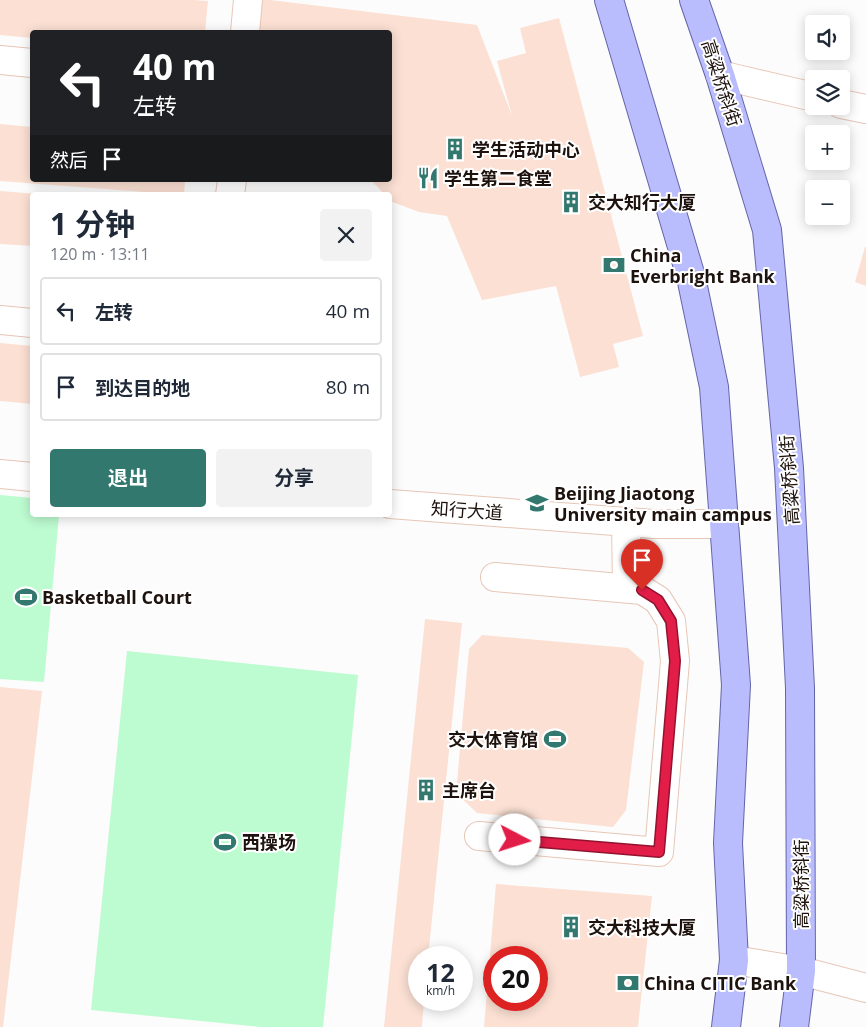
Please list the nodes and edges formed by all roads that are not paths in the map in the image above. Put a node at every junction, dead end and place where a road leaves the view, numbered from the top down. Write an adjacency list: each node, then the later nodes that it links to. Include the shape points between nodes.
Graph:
1 (248, 0): 4 (street)
2 (609, 0): 17 (main road, via 691,277 714,387)
3 (694, 0): 7 (main road, 高粱桥斜街)
4 (245, 30)
5 (0, 60): 6 (street)
6 (30, 63)
7 (720, 75): 8 (street); 22 (main road, 高粱桥斜街, via 767,230 788,448 800,688)
8 (805, 95)
9 (850, 106): 10 (street)
10 (866, 110)
11 (0, 320): 12 (street)
12 (30, 323)
13 (0, 474): 14 (street)
14 (30, 477)
15 (392, 504): 16 (street, 知行大道)
16 (626, 522): 17 (street, 知行大道); 19 (street)
17 (724, 524): 21 (main road, via 736,685 728,843)
18 (495, 577): 19 (street)
19 (627, 588): 20 (street, via 642,590 658,600 671,621 675,661 659,852)
20 (479, 836)
21 (734, 960): 22 (street); 24 (main road)
22 (801, 971): 23 (street); 25 (main road, 高粱桥斜街)
23 (866, 988)
24 (726, 1027)
25 (794, 1027)

